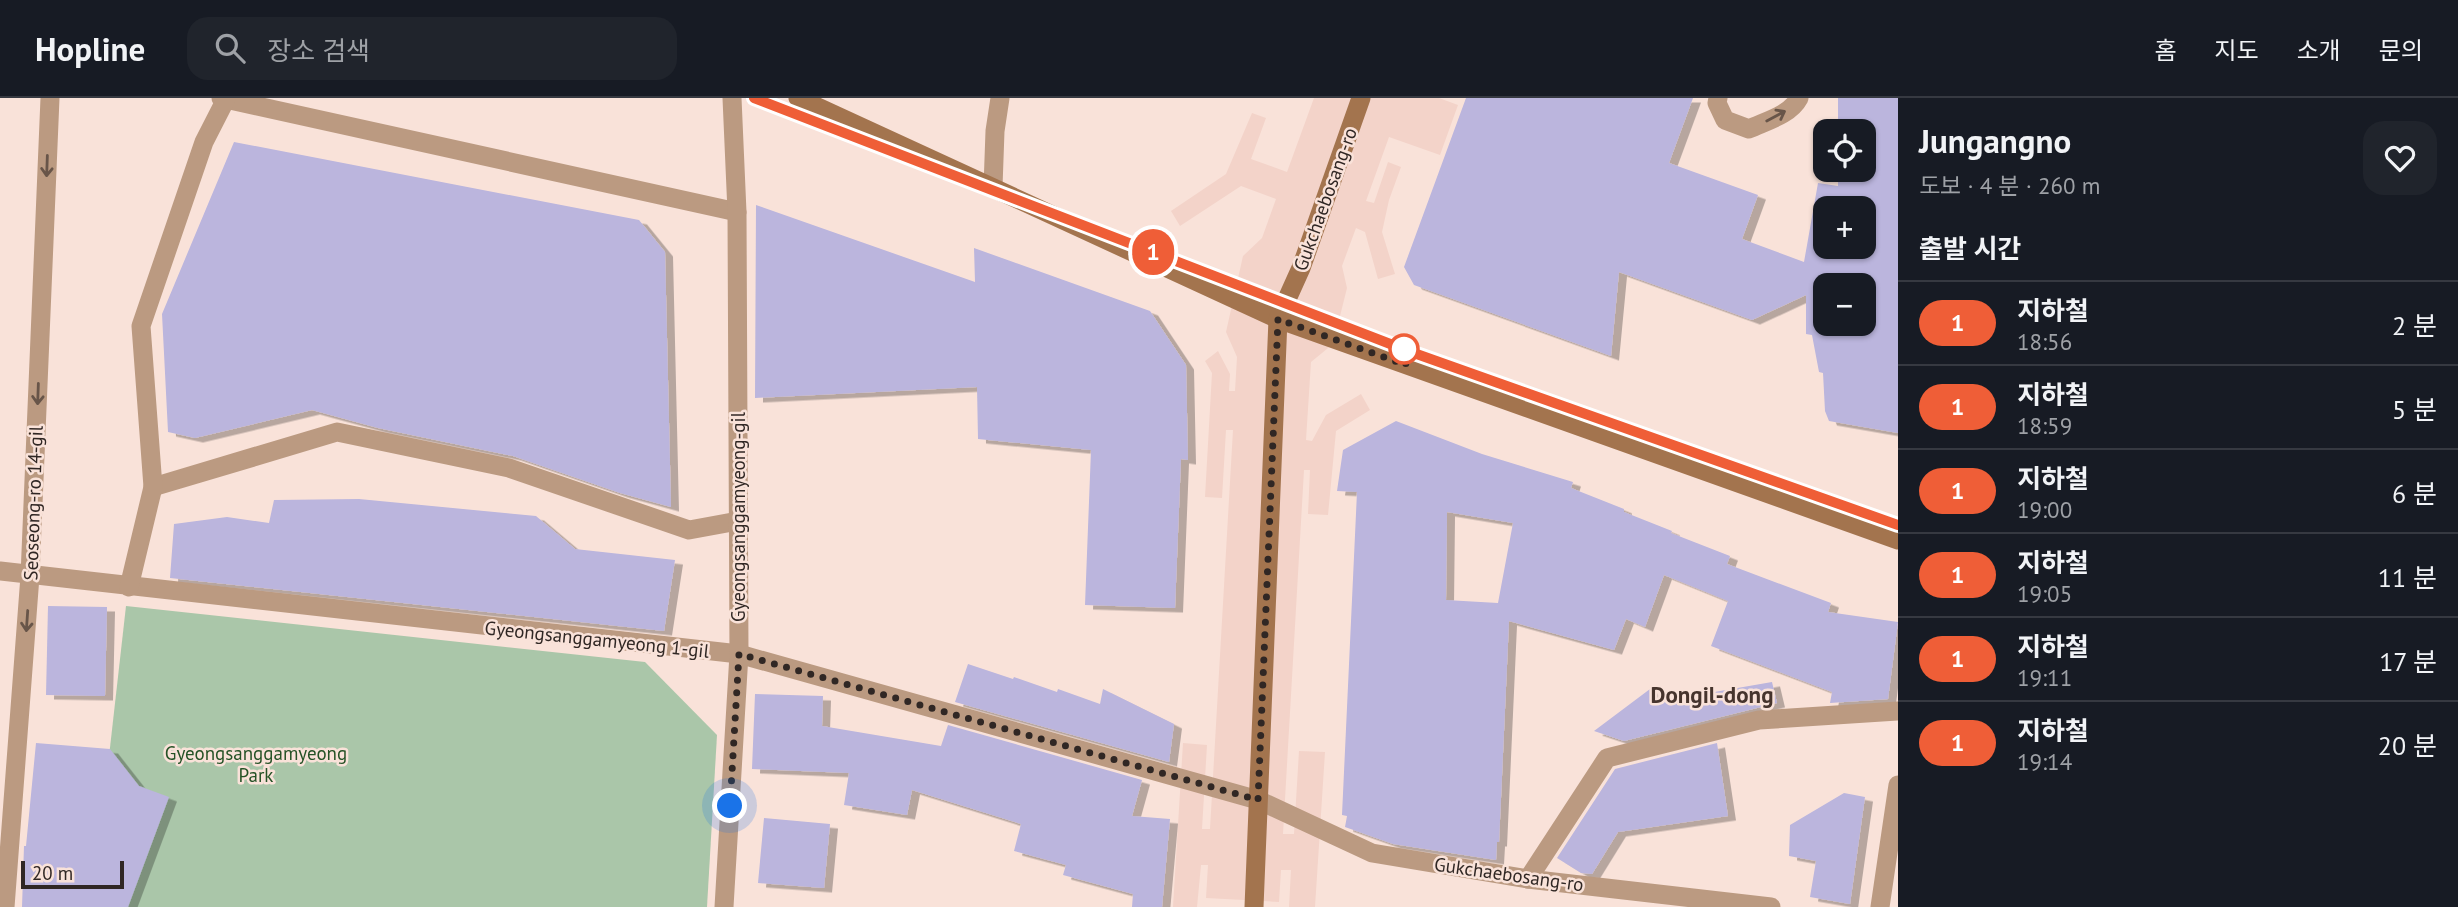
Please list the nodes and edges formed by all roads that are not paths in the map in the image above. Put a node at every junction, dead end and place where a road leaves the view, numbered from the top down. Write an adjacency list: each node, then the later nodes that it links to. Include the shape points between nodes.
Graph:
1 (50, 98): 16 (street, Seoseong-ro 14-gil, one-way to 16)
2 (732, 98): 10 (street, Gyeongsanggamyeong-gil)
3 (798, 98): 9 (main road)
4 (1000, 98): 9 (street)
5 (1360, 98): 11 (main road, Gukchaebosang-ro, via 1301,268)
6 (1718, 98): 7 (street, one-way to 7, via 1725,120 1749,129 1781,114)
7 (1799, 98)
8 (224, 99): 10 (street); 12 (street, via 204,142 141,326)
9 (993, 187): 11 (main road)
10 (737, 212): 13 (street, Gyeongsanggamyeong-gil)
11 (1278, 319): 14 (main road); 21 (main road, Gukchaebosang-ro)
12 (153, 487): 13 (street, via 337,432 509,468 689,530); 17 (street)
13 (738, 521): 18 (street, Gyeongsanggamyeong-gil)
14 (1898, 540)
15 (0, 571): 16 (street, Gyeongsanggamyeong 1-gil)
16 (30, 576): 17 (street, Gyeongsanggamyeong 1-gil); 23 (street, Seoseong-ro 14-gil, one-way to 23)
17 (129, 587): 18 (street, Gyeongsanggamyeong 1-gil)
18 (739, 654): 21 (street, Gyeongsanggamyeong 1-gil); 24 (street, Gyeongsanggamyeong-gil)
19 (1898, 711): 22 (street, via 1759,720 1607,758)
20 (1898, 785): 27 (street)
21 (1258, 800): 22 (street, Gukchaebosang-ro, via 1372,853); 25 (main road, Gukchaebosang-ro)
22 (1528, 879): 26 (street, Gukchaebosang-ro)
23 (5, 907)
24 (724, 907)
25 (1254, 907)
26 (1771, 907)
27 (1880, 907)

